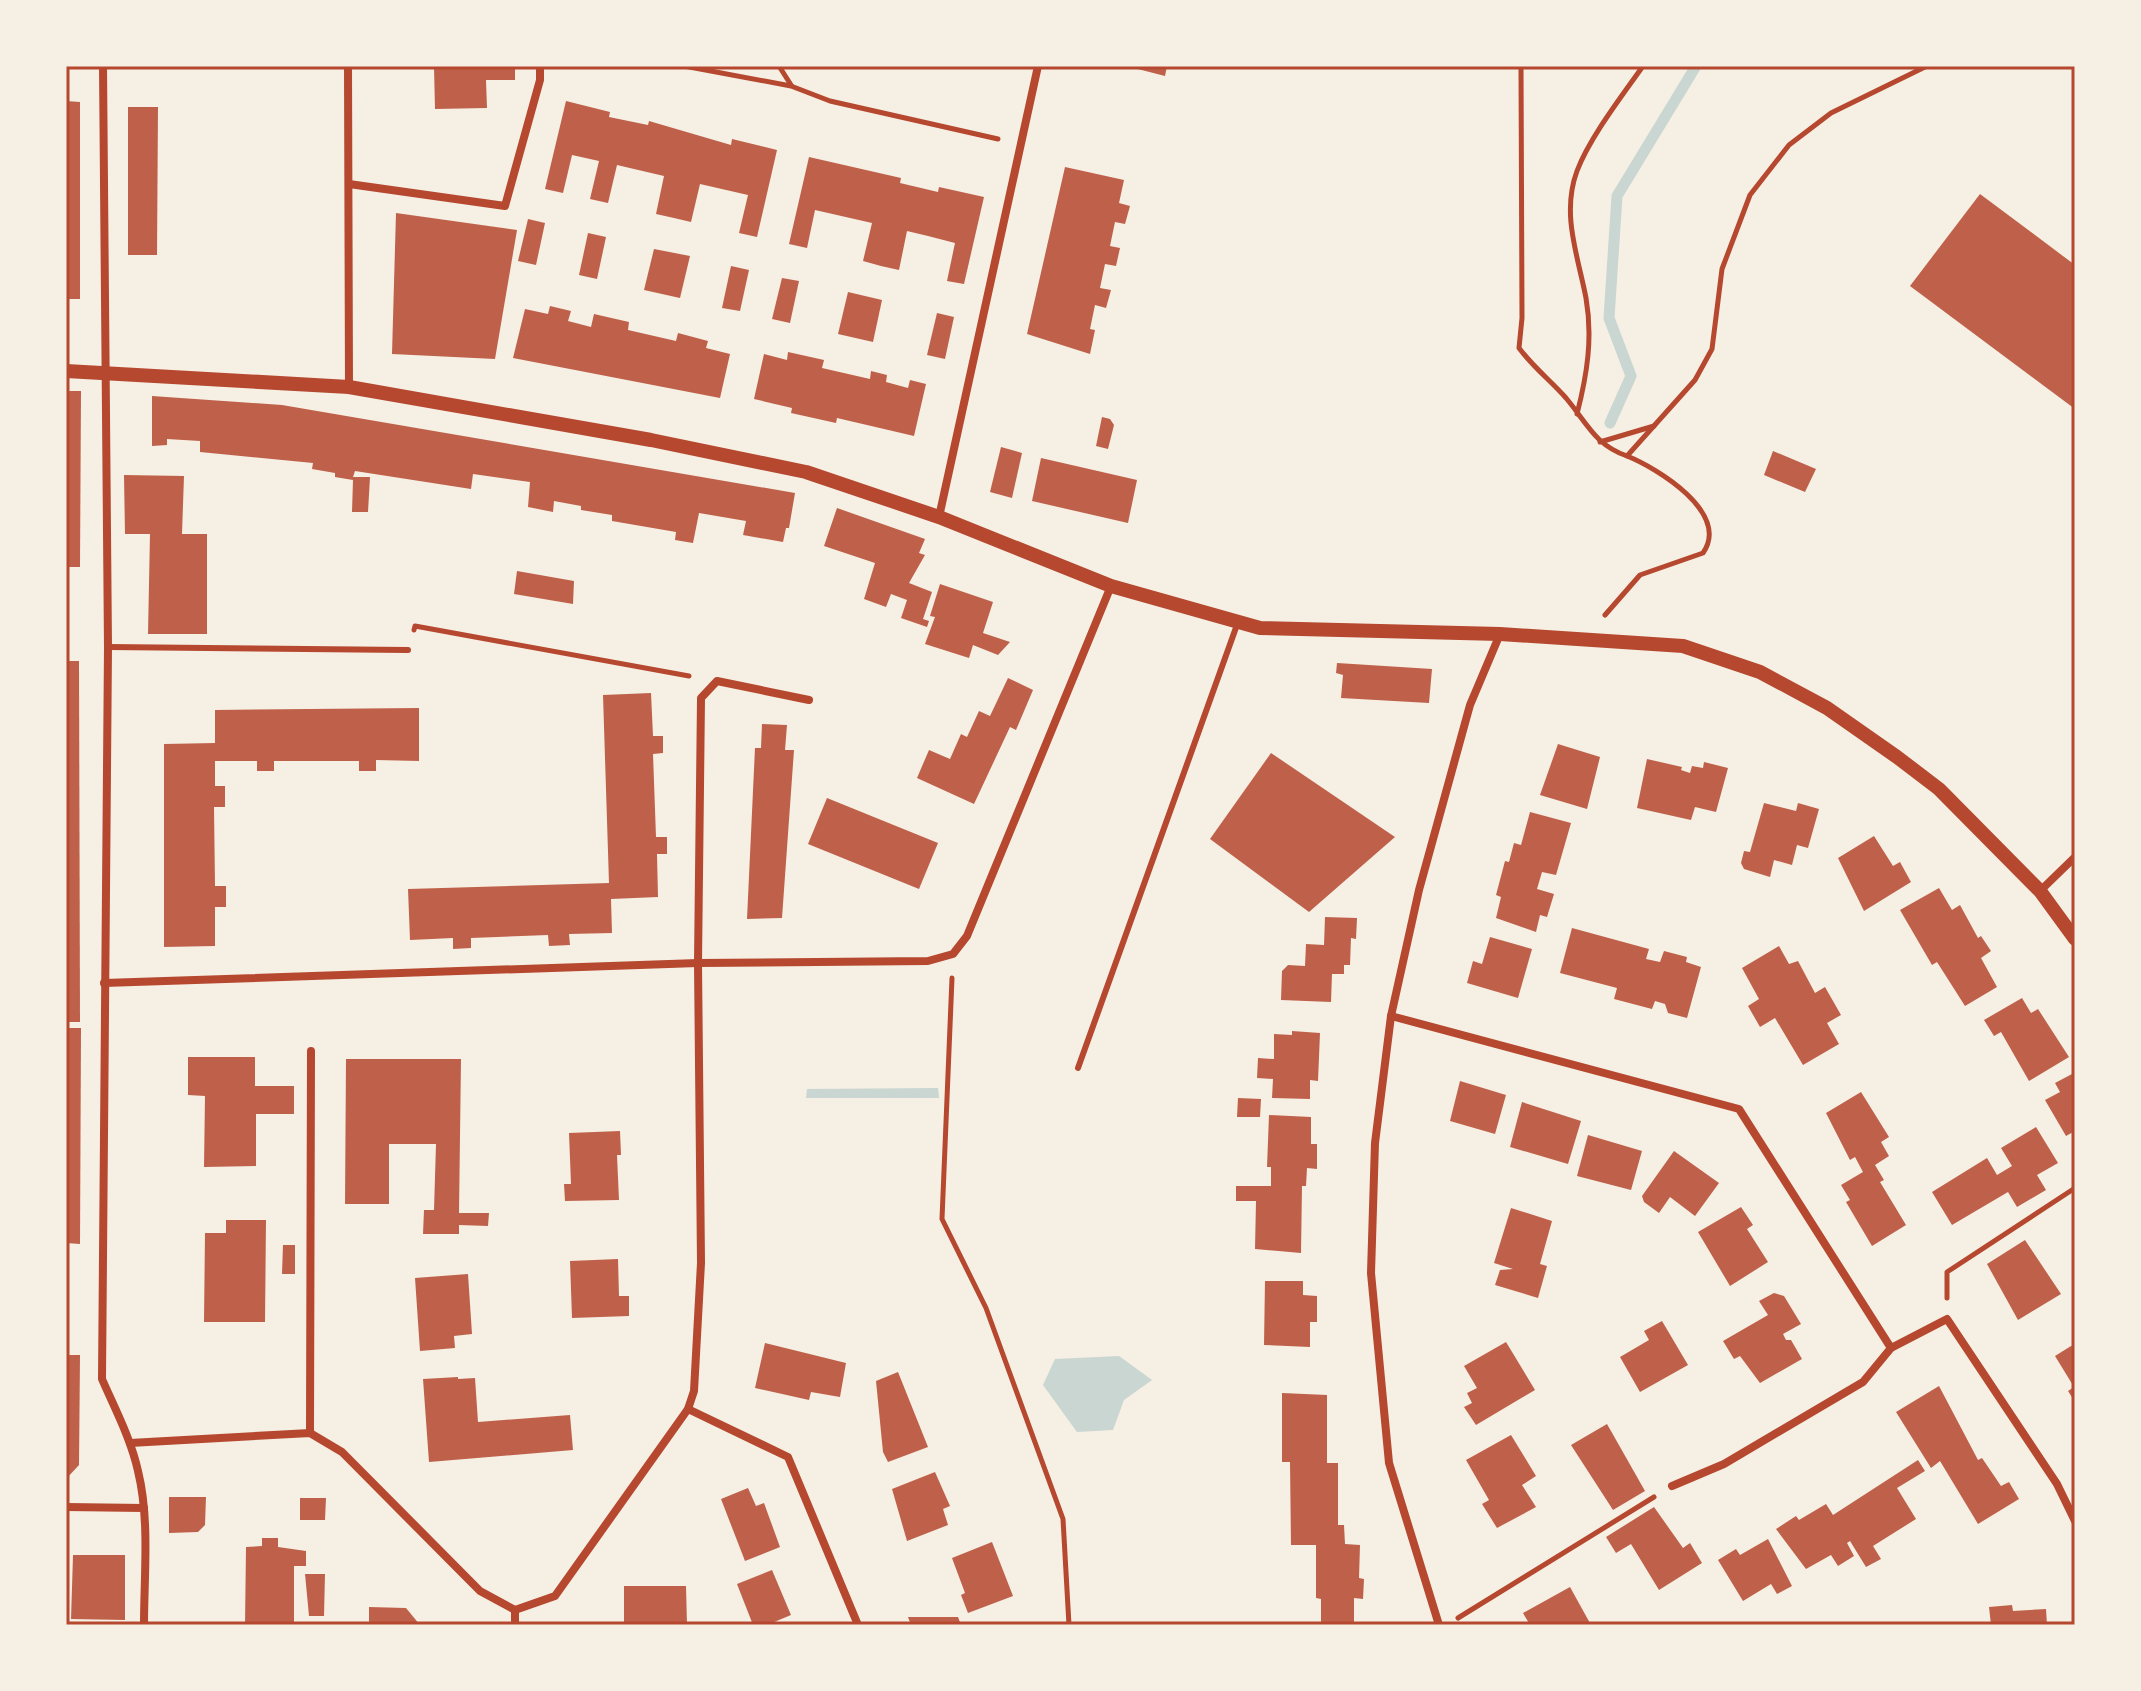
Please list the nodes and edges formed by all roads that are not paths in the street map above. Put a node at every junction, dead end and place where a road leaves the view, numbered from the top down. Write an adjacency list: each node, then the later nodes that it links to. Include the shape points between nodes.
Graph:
1 (103, 66): 7 (street)
2 (348, 66): 5 (street)
3 (540, 66): 5 (street, via 505,206)
4 (1038, 66): 9 (street)
5 (349, 184): 8 (street)
6 (66, 371): 7 (street)
7 (104, 371): 8 (street); 13 (street)
8 (349, 387): 9 (street, via 806,472)
9 (939, 517): 10 (street)
10 (1111, 586): 11 (street); 19 (street, via 967,936 953,954 928,961)
11 (1238, 622): 12 (street, via 1260,628); 23 (lane)
12 (1500, 634): 17 (street, via 1683,646 1760,672 1827,708 1939,789); 21 (street, via 1470,705)
13 (108, 647): 14 (lane); 20 (street)
14 (408, 650)
15 (809, 700): 19 (street, via 717,681 701,698)
16 (2075, 857): 17 (street)
17 (2040, 891): 18 (street)
18 (2075, 939)
19 (698, 963): 20 (street); 25 (street, via 701,1263 694,1391)
20 (104, 983): 27 (street, via 102,1379)
21 (1391, 1016): 24 (street, via 1739,1109); 36 (street, via 1375,1143 1371,1273 1389,1463)
22 (311, 1051): 26 (street)
23 (1078, 1068)
24 (1891, 1348): 28 (street, via 1863,1382 1724,1464); 31 (street, via 1947,1319 2057,1484)
25 (688, 1409): 32 (street, via 555,1596); 35 (street, via 788,1457)
26 (310, 1433): 27 (street); 32 (street, via 342,1452 480,1591)
27 (130, 1443): 30 (street)
28 (1672, 1486)
29 (66, 1507): 30 (street)
30 (144, 1508): 33 (street)
31 (2075, 1521)
32 (515, 1610): 34 (street)
33 (144, 1625)
34 (515, 1625)
35 (858, 1625)
36 (1439, 1625)

